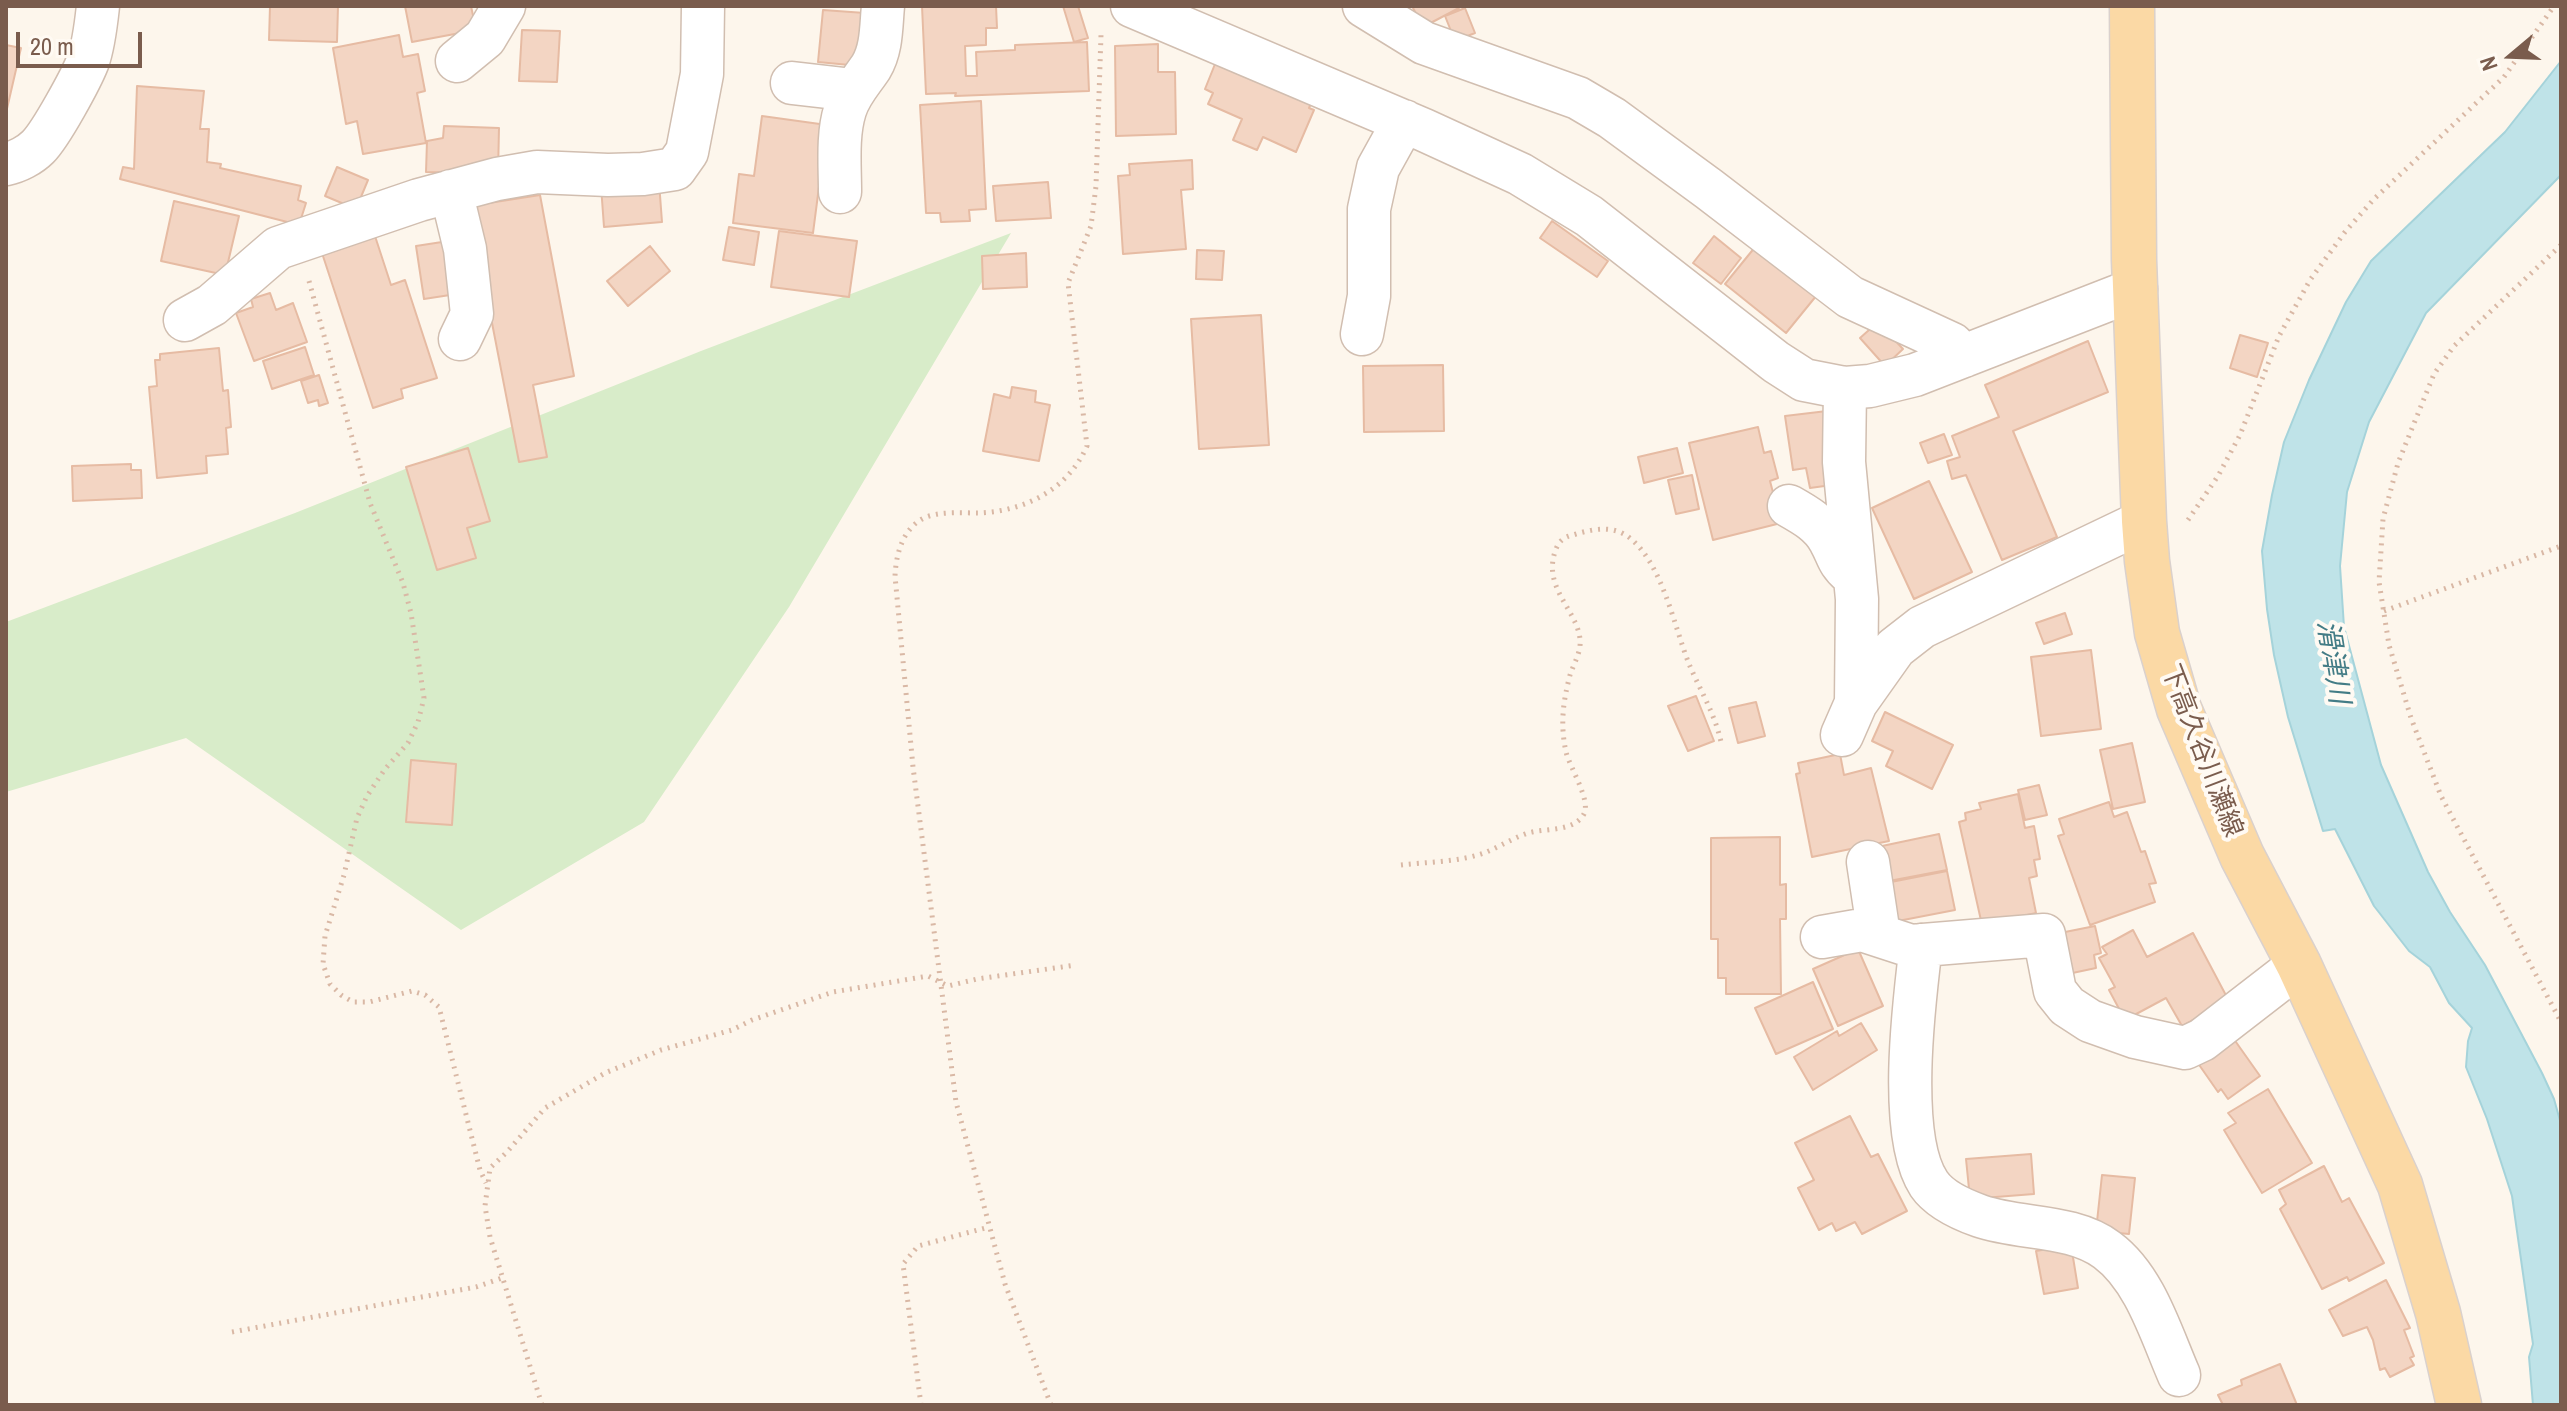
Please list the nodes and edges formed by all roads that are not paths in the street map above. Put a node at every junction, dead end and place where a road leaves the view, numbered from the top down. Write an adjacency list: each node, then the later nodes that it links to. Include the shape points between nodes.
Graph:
1 (98, 6): 12 (street, via 88,61 69,99 39,146)
2 (504, 6): 8 (street, via 485,38)
3 (703, 6): 13 (street, via 702,74 687,152 675,169 643,174 537,172)
4 (883, 6): 10 (street, via 879,51)
5 (1364, 6): 19 (street, via 1424,43 1578,98 1850,297 1952,344)
6 (2132, 6): 15 (main road, 下高久谷川瀬線)
7 (1117, 16): 11 (street)
8 (457, 61)
9 (792, 83): 10 (street)
10 (853, 90): 14 (street, via 844,112)
11 (1404, 121): 17 (street, via 1378,168 1369,209 1369,296); 20 (street, via 1531,181 1589,216 1776,362 1804,380)
12 (6, 164)
13 (451, 191): 16 (street, via 278,248 212,305); 18 (street, via 465,249 472,314)
14 (840, 192)
15 (2136, 289): 19 (street); 22 (main road, 下高久谷川瀬線)
16 (185, 320)
17 (1362, 334)
18 (460, 339)
19 (1964, 356): 20 (street, via 1915,375)
20 (1845, 388): 23 (street, via 1844,462)
21 (1789, 506): 23 (street, via 1811,519 1829,539 1840,564)
22 (2144, 521): 23 (street, via 1922,627 1895,648 1849,719); 28 (main road, 下高久谷川瀬線, via 2157,633 2179,709 2242,856)
23 (1855, 577)
24 (1868, 862): 25 (street)
25 (1879, 935): 26 (street, via 1862,930); 27 (street)
26 (1822, 937)
27 (1921, 945): 28 (street, via 2044,935 2055,991 2067,1006 2090,1021 2185,1048); 29 (street, via 1912,1119 1917,1158 1930,1185 1948,1202 1979,1216 2081,1235 2108,1250 2145,1298)
28 (2299, 965): 30 (main road, 下高久谷川瀬線, via 2400,1185)
29 (2179, 1375)
30 (2459, 1405)

